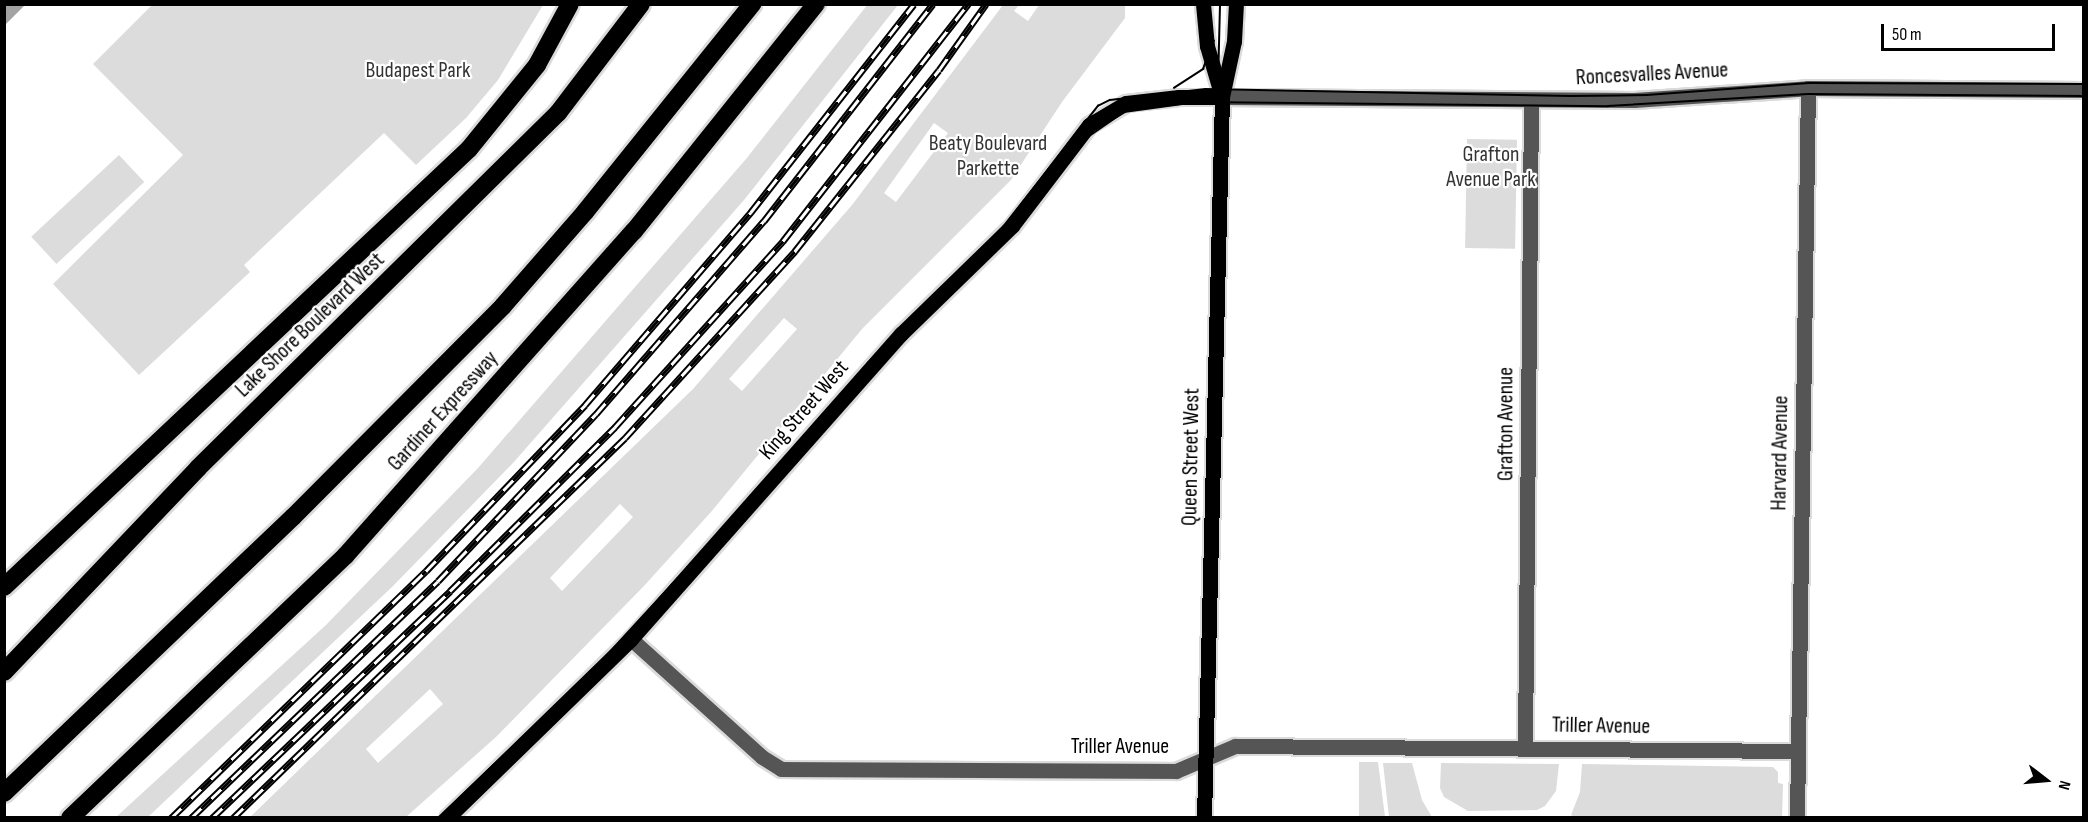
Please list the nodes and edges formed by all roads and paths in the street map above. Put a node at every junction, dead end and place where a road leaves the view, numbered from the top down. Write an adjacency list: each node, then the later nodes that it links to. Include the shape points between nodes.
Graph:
1 (570, 4): 11 (highway, Lake Shore Boulevard West, via 537,65 469,148)
2 (641, 4): 13 (highway, Lake Shore Boulevard West, via 542,129 198,468)
3 (753, 4): 17 (highway, Gardiner Expressway, via 585,212 503,306 293,517)
4 (816, 4): 18 (highway, Gardiner Expressway, via 634,231 346,555)
5 (1203, 4): 9 (main road, via 1207,46)
6 (1236, 4): 9 (main road, via 1234,41)
7 (1808, 88): 8 (street, Roncesvalles Avenue); 10 (street, Roncesvalles Avenue, via 1634,100); 15 (street, Harvard Avenue)
8 (2084, 90)
9 (1222, 97): 10 (street, Roncesvalles Avenue); 12 (main road, King Street West, via 1126,103 1089,125 1012,226 901,334); 16 (main road, Queen Street West)
10 (1532, 101): 14 (street, Grafton Avenue)
11 (4, 587)
12 (631, 639): 16 (street, Triller Avenue, via 766,761 781,769 1176,771); 19 (main road, King Street West)
13 (4, 672)
14 (1526, 748): 15 (street, Triller Avenue); 16 (street, Triller Avenue, via 1235,746)
15 (1798, 752): 21 (street, Harvard Avenue)
16 (1206, 757): 20 (main road, Queen Street West)
17 (4, 793)
18 (70, 818)
19 (447, 818)
20 (1204, 818)
21 (1797, 818)

